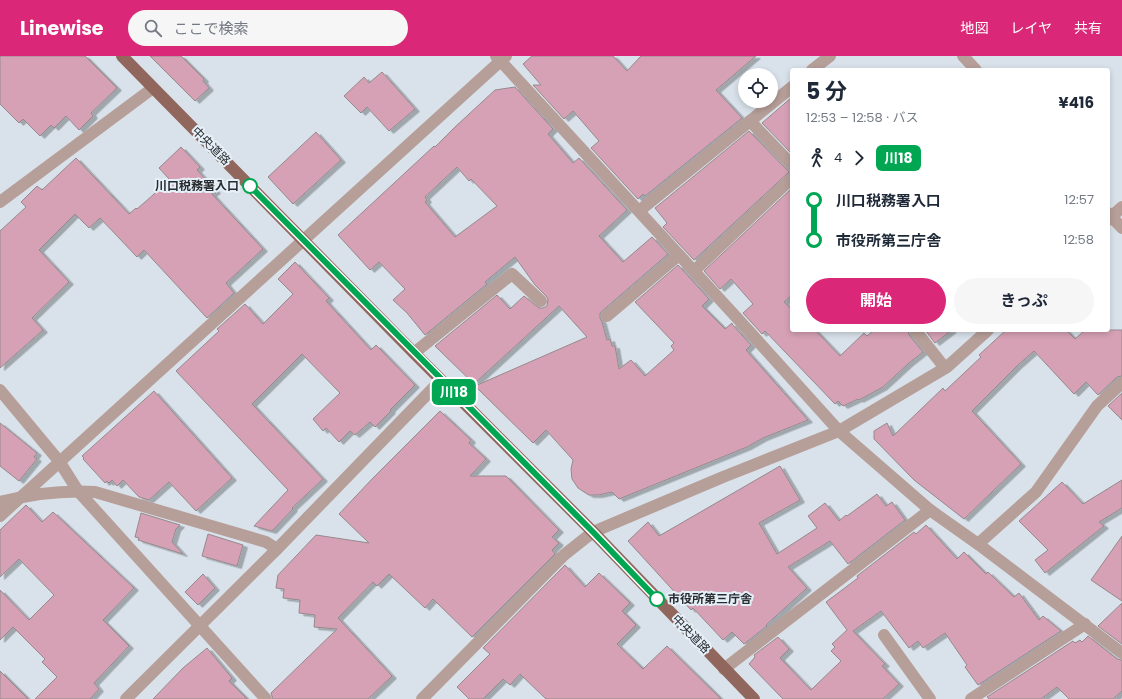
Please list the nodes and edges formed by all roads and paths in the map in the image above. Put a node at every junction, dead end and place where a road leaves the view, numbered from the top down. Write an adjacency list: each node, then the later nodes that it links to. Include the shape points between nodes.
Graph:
1 (830, 56): 5 (street)
2 (963, 56): 6 (street)
3 (124, 57): 7 (main road, 中央道路)
4 (501, 58): 14 (street); 18 (street)
5 (815, 68)
6 (974, 68)
7 (153, 88): 12 (street); 18 (main road, 中央道路)
8 (790, 89): 9 (street)
9 (750, 121): 10 (street); 14 (street)
10 (790, 163)
11 (790, 180): 20 (street)
12 (0, 202)
13 (1122, 207): 15 (street)
14 (639, 211): 19 (street)
15 (1110, 216)
16 (1110, 218): 17 (street)
17 (1122, 228)
18 (304, 241): 25 (main road, 中央道路); 31 (street)
19 (680, 255): 20 (street); 22 (street)
20 (694, 271): 30 (street)
21 (541, 301): 25 (street, via 512,274)
22 (607, 316)
23 (917, 332): 26 (street)
24 (986, 332): 26 (street)
25 (414, 353): 27 (main road, 中央道路)
26 (945, 368): 30 (street)
27 (441, 380): 37 (main road, 中央道路); 39 (street)
28 (1122, 383): 38 (street, via 1097,406 1036,492)
29 (0, 390): 31 (street)
30 (839, 431): 35 (street); 37 (street)
31 (59, 461): 32 (street); 33 (street)
32 (78, 491): 33 (street); 39 (street, via 95,492 266,542); 41 (street)
33 (20, 497): 34 (street); 36 (street)
34 (0, 502)
35 (930, 510): 38 (street); 44 (street)
36 (0, 516)
37 (593, 532): 44 (main road, 中央道路); 47 (street, via 564,555)
38 (978, 544): 40 (street)
39 (277, 548): 41 (street)
40 (1085, 624): 43 (street); 50 (street)
41 (199, 626): 45 (street); 46 (street)
42 (884, 635): 49 (street)
43 (1122, 653)
44 (724, 669): 48 (main road, 中央道路)
45 (126, 699)
46 (266, 699)
47 (422, 699)
48 (754, 699)
49 (930, 699)
50 (971, 699)

